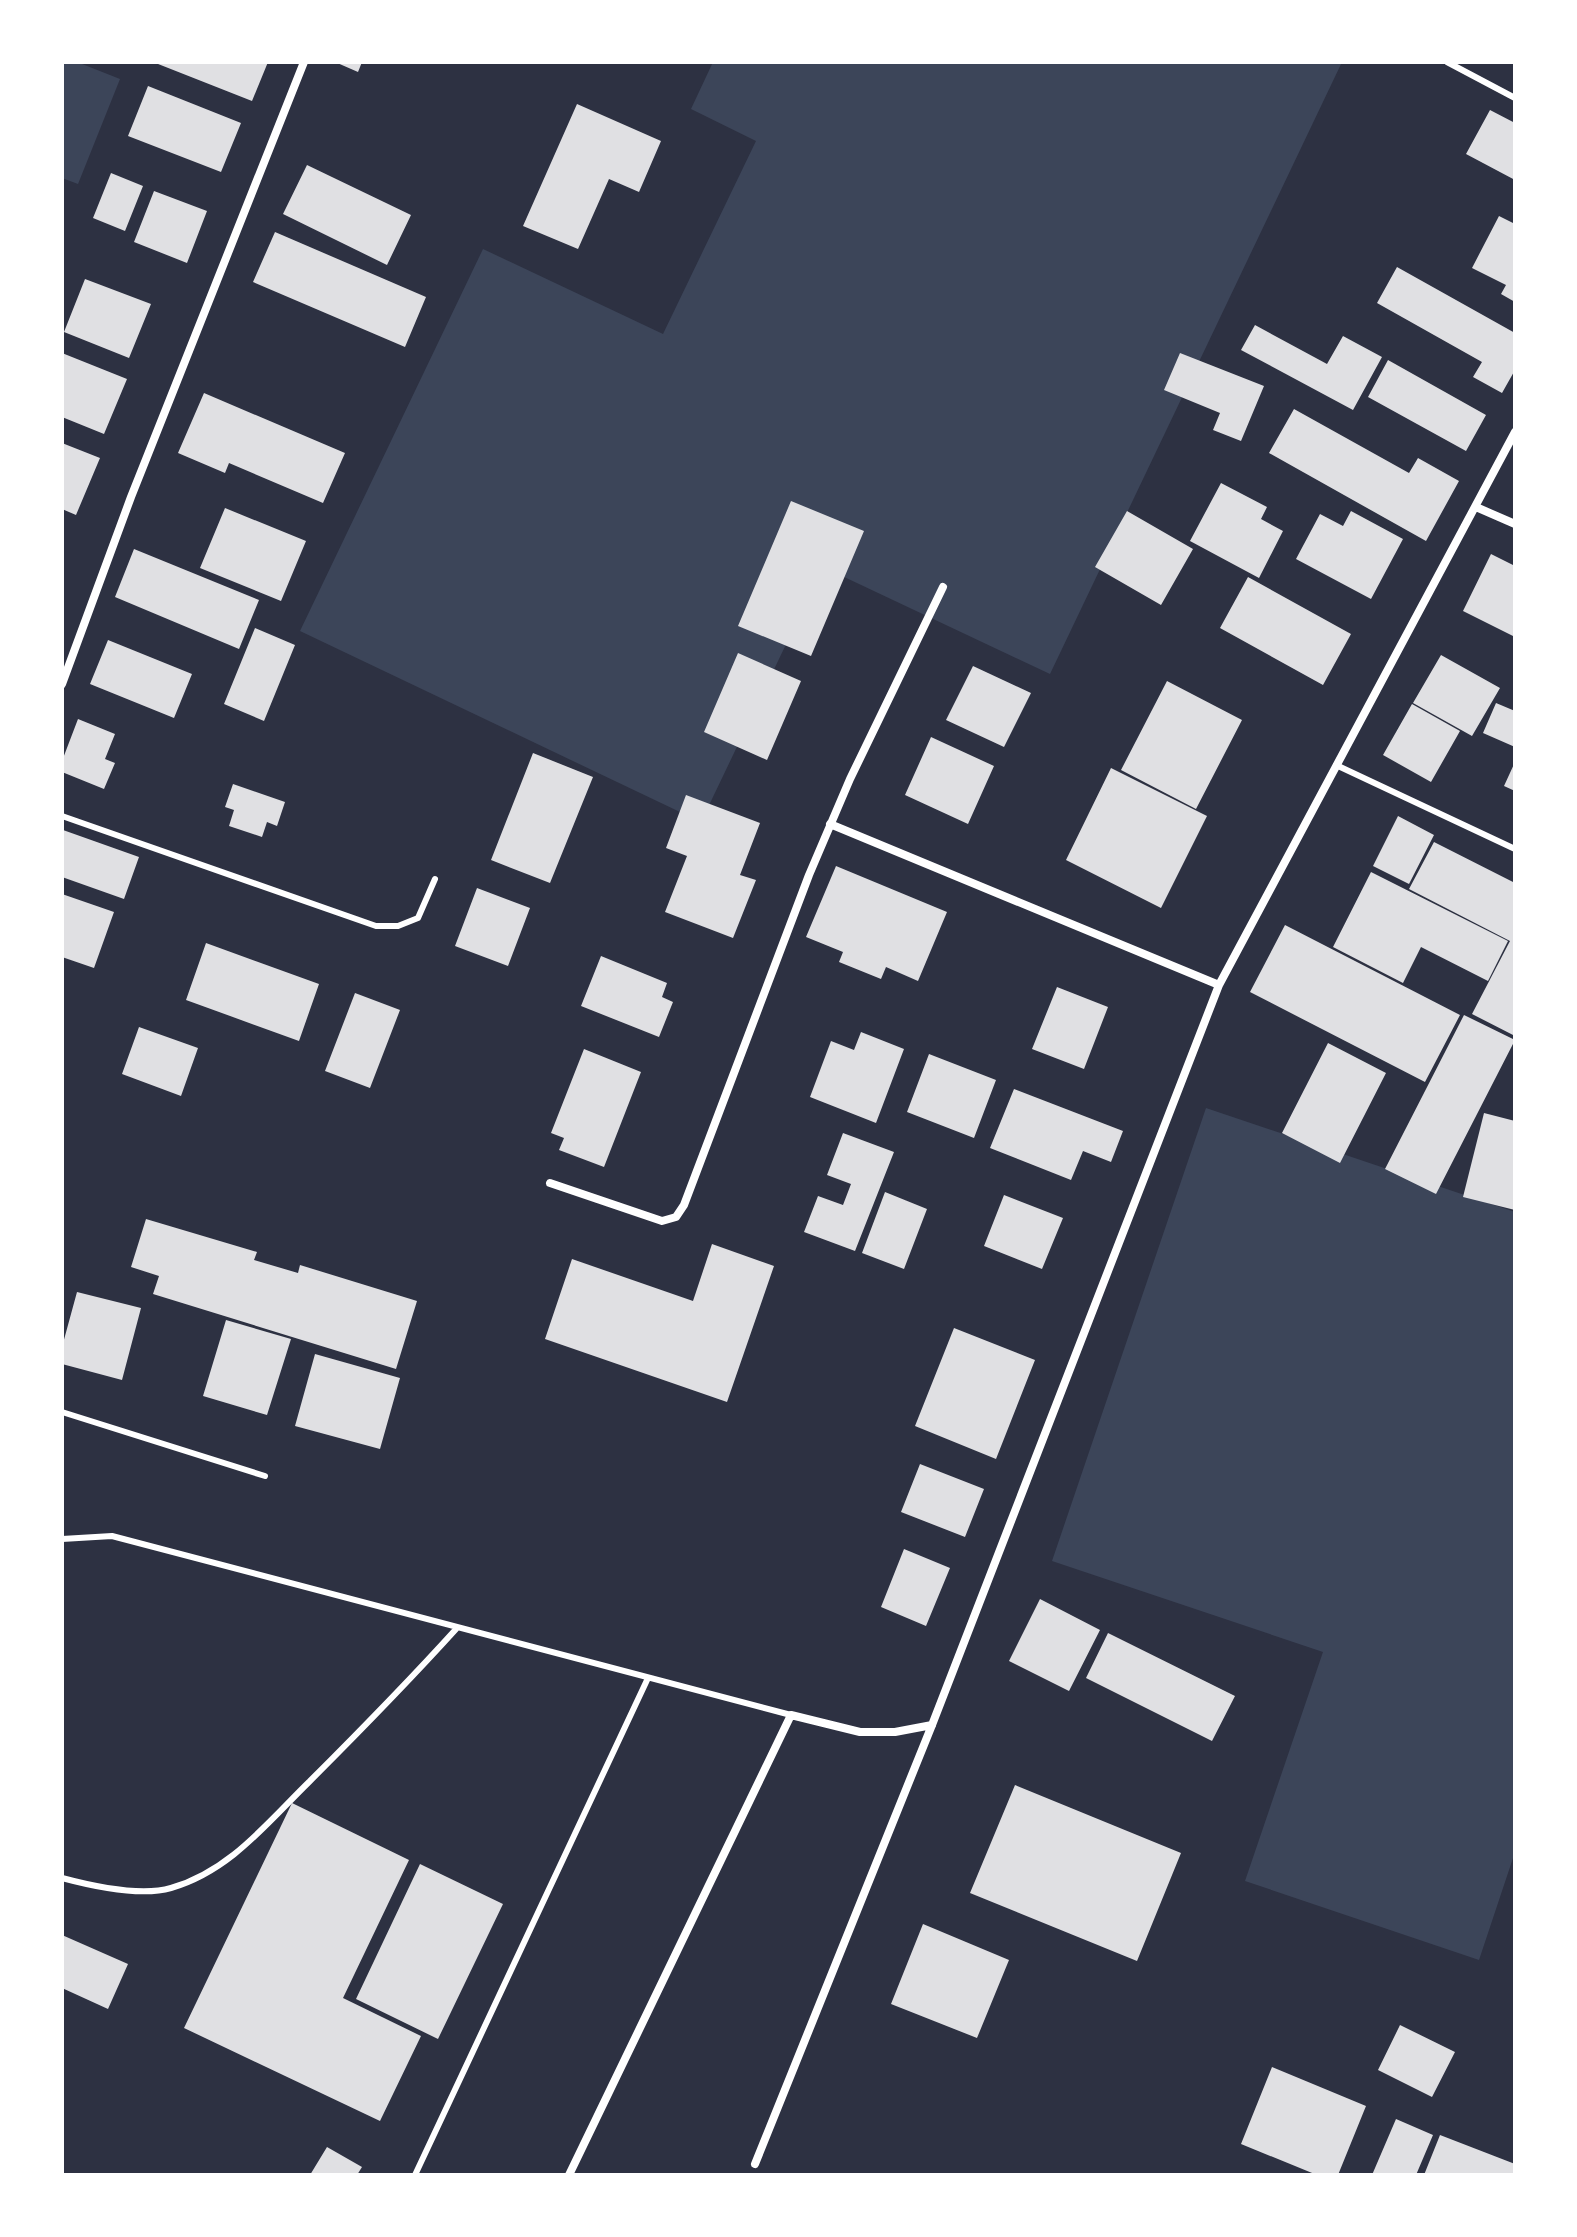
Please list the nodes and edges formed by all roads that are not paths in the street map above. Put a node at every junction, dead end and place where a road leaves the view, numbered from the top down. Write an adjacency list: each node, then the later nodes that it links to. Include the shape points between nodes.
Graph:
1 (304, 62): 8 (street)
2 (1447, 62): 3 (lane)
3 (1515, 98)
4 (1515, 432): 5 (street)
5 (1476, 507): 6 (street); 9 (street)
6 (1515, 524)
7 (943, 587): 11 (street)
8 (62, 684)
9 (1336, 765): 12 (lane); 14 (street)
10 (62, 816): 13 (lane, via 376,926 398,926 418,918)
11 (830, 824): 14 (street); 15 (street, via 676,1217 662,1221)
12 (1515, 849)
13 (435, 879)
14 (1219, 985): 22 (street)
15 (550, 1183)
16 (62, 1412): 17 (lane)
17 (265, 1476)
18 (62, 1539): 19 (lane, via 112,1536)
19 (457, 1628): 20 (lane); 23 (lane, via 242,1849 207,1874 168,1889 120,1890)
20 (648, 1678): 21 (lane); 25 (lane)
21 (791, 1715): 22 (street, via 860,1732); 26 (street)
22 (932, 1725): 24 (street)
23 (62, 1878)
24 (755, 2164)
25 (415, 2175)
26 (569, 2175)

